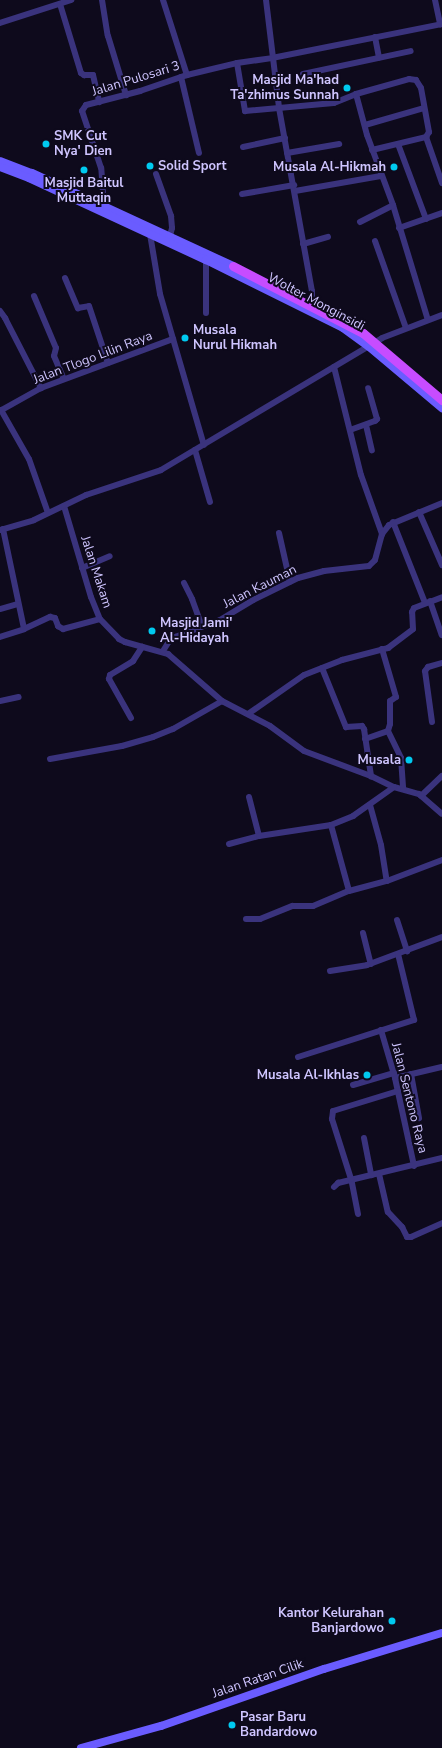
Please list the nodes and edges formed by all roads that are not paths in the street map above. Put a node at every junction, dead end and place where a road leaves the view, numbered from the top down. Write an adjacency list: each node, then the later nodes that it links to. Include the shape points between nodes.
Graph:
1 (71, 0): 6 (street)
2 (102, 0): 17 (street, via 108,36)
3 (163, 0): 15 (street)
4 (266, 0): 11 (street)
5 (435, 0): 8 (street)
6 (60, 4): 7 (street); 18 (street, via 81,73 93,75)
7 (0, 23)
8 (441, 24): 9 (street, Jalan Pulosari 3)
9 (375, 37): 11 (street, Jalan Pulosari 3); 12 (street)
10 (411, 51): 12 (street)
11 (272, 58): 13 (street, Jalan Pulosari 3); 19 (street)
12 (379, 58): 14 (street)
13 (237, 63): 15 (street, Jalan Pulosari 3); 19 (street, via 244,111)
14 (303, 74)
15 (184, 76): 17 (street, Jalan Pulosari 3); 28 (street)
16 (356, 94): 19 (street, via 334,103); 20 (street, via 416,80 419,82); 21 (street)
17 (126, 95): 18 (street, Jalan Pulosari 3)
18 (99, 102): 38 (street, Jalan Pulosari 3, via 86,105 82,111 101,168)
19 (279, 108): 23 (street)
20 (424, 108): 21 (street); 22 (street, via 430,132)
21 (365, 125): 27 (street)
22 (426, 137): 25 (street); 34 (street)
23 (284, 138): 26 (street); 29 (street)
24 (339, 144): 29 (street)
25 (398, 144): 27 (street); 40 (street)
26 (243, 147)
27 (372, 150): 33 (street)
28 (199, 153)
29 (287, 153): 35 (street)
30 (0, 161): 38 (main road)
31 (0, 167): 43 (main road)
32 (156, 174): 44 (street, via 171,216)
33 (381, 176): 35 (street); 37 (street)
34 (442, 182)
35 (294, 188): 36 (street); 47 (street)
36 (242, 194)
37 (393, 205): 41 (street); 42 (street)
38 (104, 207): 44 (main road)
39 (442, 213): 40 (street)
40 (426, 219): 42 (street)
41 (360, 222)
42 (399, 228): 56 (street)
43 (150, 234): 48 (main road); 58 (street, via 160,294)
44 (170, 236): 49 (main road)
45 (328, 237): 47 (street)
46 (375, 241): 57 (street)
47 (303, 244): 52 (street, via 312,291)
48 (206, 260): 49 (main road); 54 (street)
49 (231, 268): 52 (main road, Wolter Monginsidi); 59 (main road, Wolter Monginsidi)
50 (65, 278): 60 (street, via 78,308 89,306)
51 (34, 296): 62 (street, via 56,348 54,356)
52 (312, 306): 59 (main road, Wolter Monginsidi, via 363,333)
53 (0, 311): 63 (street, via 6,318)
54 (206, 313)
55 (442, 316): 56 (street)
56 (428, 320): 57 (street)
57 (406, 328): 59 (street)
58 (173, 339): 60 (street, Jalan Tlogo Lilin Raya); 70 (street)
59 (371, 344): 61 (street); 65 (main road, Wolter Monginsidi); 66 (main road, Wolter Monginsidi)
60 (108, 363): 62 (street, Jalan Tlogo Lilin Raya)
61 (334, 367): 69 (street); 70 (street)
62 (64, 379): 63 (street, Jalan Tlogo Lilin Raya)
63 (41, 388): 67 (street, Jalan Tlogo Lilin Raya)
64 (368, 388): 68 (street, via 377,419)
65 (442, 400)
66 (442, 408)
67 (0, 411): 77 (street, via 29,459)
68 (366, 425): 69 (street); 72 (street)
69 (350, 430): 81 (street, via 361,475)
70 (204, 445): 71 (street)
71 (195, 450): 73 (street); 75 (street, via 161,470 86,495)
72 (372, 450)
73 (210, 502)
74 (442, 503): 76 (street, Jalan Kauman)
75 (64, 506): 77 (street); 84 (street, Jalan Makam)
76 (419, 512): 78 (street, Jalan Kauman); 83 (street)
77 (48, 513): 79 (street)
78 (393, 522): 81 (street, Jalan Kauman); 88 (street)
79 (2, 529): 89 (street)
80 (279, 533): 85 (street)
81 (382, 534): 85 (street, Jalan Kauman, via 375,560 369,566 320,572)
82 (110, 556): 84 (street)
83 (442, 565)
84 (82, 568): 91 (street, Jalan Makam)
85 (290, 582): 92 (street, Jalan Kauman, via 220,620)
86 (184, 583): 92 (street)
87 (442, 597): 88 (street)
88 (428, 602): 94 (street); 97 (street, via 412,610 413,629 388,648)
89 (17, 604): 90 (street); 93 (street)
90 (0, 609)
91 (100, 619): 93 (street, via 63,629 58,626 55,618 50,617); 96 (street, Jalan Makam, via 119,639)
92 (202, 626): 98 (street, Jalan Kauman, via 170,640)
93 (24, 629): 95 (street)
94 (442, 633)
95 (0, 636)
96 (142, 647): 98 (street, Jalan Makam); 105 (street, via 133,661 110,675 109,679)
97 (382, 649): 100 (street); 107 (street, via 396,697 390,701)
98 (163, 651): 103 (street)
99 (442, 663): 106 (street, via 428,667 425,671)
100 (322, 668): 104 (street, via 304,675); 108 (street, via 346,727 363,727)
101 (19, 697): 102 (street)
102 (0, 701)
103 (222, 701): 104 (street, via 234,710); 109 (street, via 173,729 153,737 122,746)
104 (248, 714): 110 (street, via 304,750)
105 (131, 718)
106 (432, 722)
107 (388, 732): 108 (street); 113 (street, via 400,755)
108 (365, 739): 110 (street)
109 (50, 759)
110 (371, 776): 112 (street)
111 (442, 776): 114 (street)
112 (394, 787): 113 (street); 116 (street)
113 (404, 789): 114 (street)
114 (422, 796): 117 (street)
115 (249, 797): 119 (street)
116 (370, 805): 118 (street); 122 (street, via 381,845)
117 (441, 811)
118 (331, 825): 119 (street); 123 (street)
119 (259, 836): 120 (street)
120 (229, 844)
121 (442, 860): 122 (street)
122 (387, 881): 123 (street)
123 (349, 891): 124 (street, via 313,906 293,906 260,919)
124 (246, 919)
125 (397, 920): 128 (street)
126 (363, 933): 130 (street)
127 (442, 936): 128 (street)
128 (407, 951): 129 (street)
129 (398, 954): 130 (street); 132 (street, via 414,1020)
130 (371, 964): 131 (street)
131 (330, 971)
132 (380, 1030): 133 (street); 136 (street, Jalan Sentono Raya)
133 (298, 1057)
134 (442, 1067): 135 (street)
135 (411, 1074): 136 (street); 139 (street)
136 (395, 1075): 137 (street); 138 (street, Jalan Sentono Raya)
137 (353, 1085)
138 (398, 1090): 142 (street, Jalan Sentono Raya); 145 (street, via 333,1111 332,1119)
139 (419, 1118)
140 (364, 1138): 144 (street)
141 (442, 1158): 142 (street, Jalan Sentono Raya)
142 (414, 1166): 143 (street)
143 (379, 1174): 144 (street); 148 (street, via 388,1212 402,1227 407,1237)
144 (371, 1176): 145 (street)
145 (351, 1179): 146 (street); 147 (street)
146 (334, 1187)
147 (358, 1214)
148 (442, 1223)
149 (442, 1633): 150 (main road, Jalan Ratan Cilik, via 324,1669 161,1726)
150 (82, 1748)

